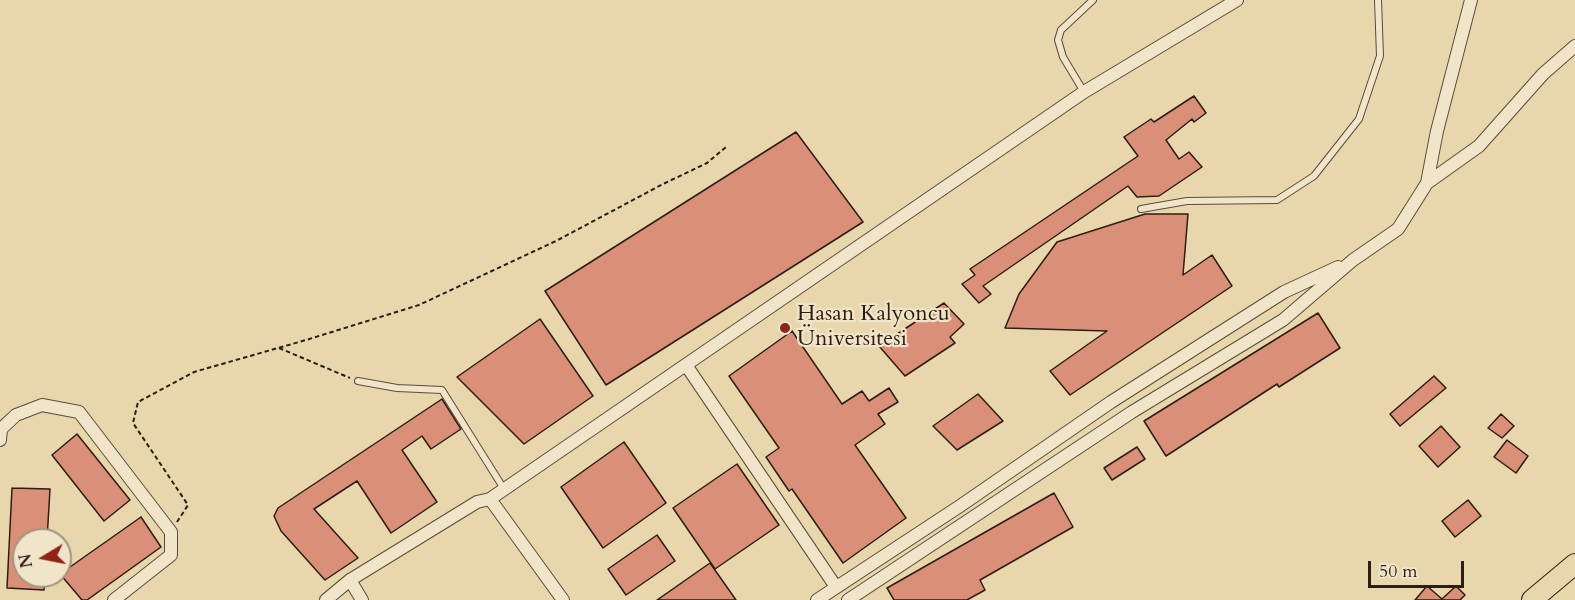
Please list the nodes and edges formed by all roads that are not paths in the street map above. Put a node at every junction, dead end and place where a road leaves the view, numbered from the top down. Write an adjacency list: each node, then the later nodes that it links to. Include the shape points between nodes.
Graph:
1 (1093, 0): 6 (lane, via 1061,30 1058,40 1063,57)
2 (1237, 0): 6 (street)
3 (1378, 0): 8 (lane, via 1380,56 1359,119 1314,176 1277,201 1187,201)
4 (1472, 0): 7 (street)
5 (1575, 46): 7 (street, via 1543,74 1479,146)
6 (1084, 92): 10 (street)
7 (1427, 183): 9 (street, via 1398,229)
8 (1141, 209)
9 (1353, 260): 17 (street, via 1284,292 1120,395); 23 (street, via 1282,320 1132,412)
10 (687, 365): 13 (street); 17 (street)
11 (358, 381): 13 (lane, via 442,390)
12 (0, 440): 18 (street, via 1,429 16,415 42,405 79,412 171,532 171,555)
13 (504, 490): 14 (street)
14 (490, 500): 16 (street, via 477,502); 21 (street)
15 (1575, 564): 24 (highway)
16 (350, 580): 19 (street); 20 (street)
17 (836, 587): 22 (street)
18 (114, 600)
19 (326, 600)
20 (362, 600)
21 (563, 600)
22 (817, 600)
23 (848, 600)
24 (1532, 600)

